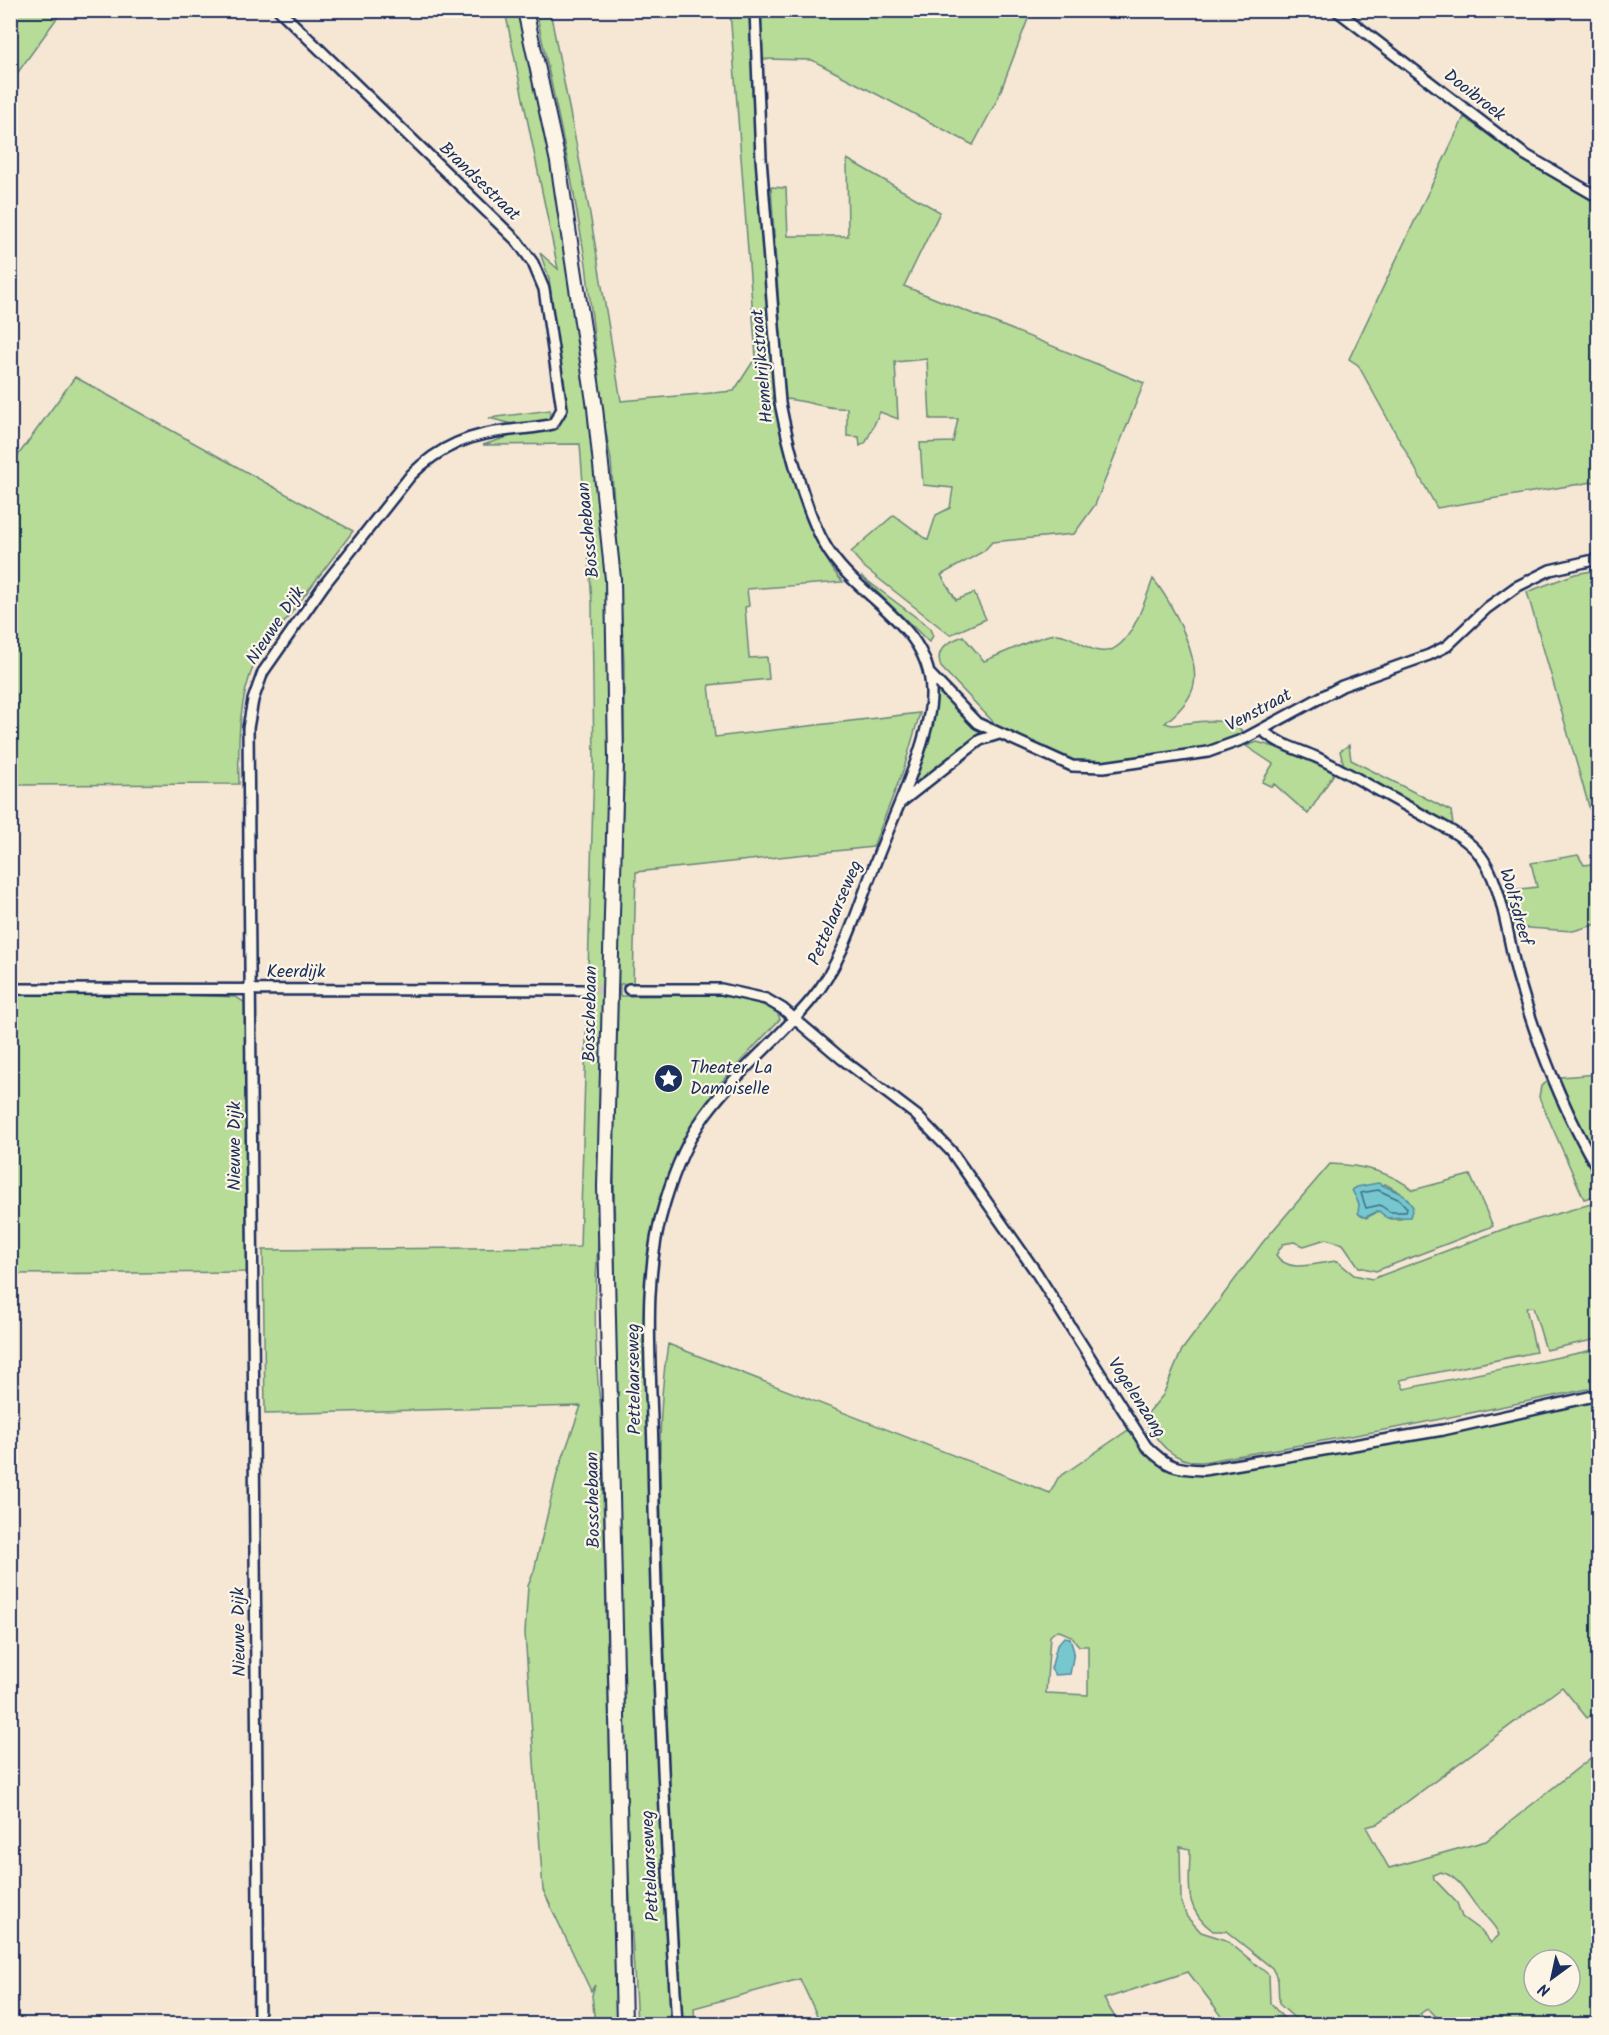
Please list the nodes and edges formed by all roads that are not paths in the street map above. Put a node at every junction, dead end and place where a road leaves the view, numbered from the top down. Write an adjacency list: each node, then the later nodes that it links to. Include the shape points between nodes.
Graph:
1 (279, 10): 6 (street, Brandsestraat, via 517,242 533,263 544,289 562,409)
2 (525, 10): 20 (main road, Bosschebaan, via 558,162 595,408 613,579 616,759 605,1186)
3 (755, 10): 8 (street, Hemelrijkstraat, via 761,158 780,403 787,439 825,545 914,640)
4 (1336, 10): 5 (street, Dooibroek, via 1524,154)
5 (1599, 197)
6 (553, 424): 13 (street, Nieuwe Dijk, via 468,437 426,460 324,585 263,672 248,728)
7 (1599, 559): 9 (street, Venstraat, via 1550,570 1516,587 1447,646 1342,686)
8 (929, 673): 10 (street, Venstraat, via 977,723); 11 (street, Pettelaarseweg, via 930,707)
9 (1262, 730): 10 (street, Venstraat, via 1222,749 1104,767 1065,764); 17 (street, Wolfsdreef, via 1279,743 1333,765 1475,849 1487,866 1496,891 1518,978 1552,1072 1575,1130)
10 (999, 734): 11 (street, Pettelaarseweg, via 980,740)
11 (898, 805): 16 (street, Pettelaarseweg, via 835,964)
12 (10, 989): 13 (street, Keerdijk)
13 (251, 989): 15 (street, Keerdijk); 19 (street, Nieuwe Dijk)
14 (629, 989): 16 (street, via 721,989 745,993 766,999)
15 (582, 990)
16 (794, 1019): 18 (street, Vogelenzang, via 916,1115 951,1151 1036,1272 1146,1446 1163,1463 1178,1469 1204,1470 1443,1430); 21 (street, Pettelaarseweg, via 704,1117 674,1175 656,1242 651,1322 654,1572)
17 (1599, 1169)
18 (1599, 1395)
19 (259, 2025)
20 (624, 2025)
21 (677, 2025)

